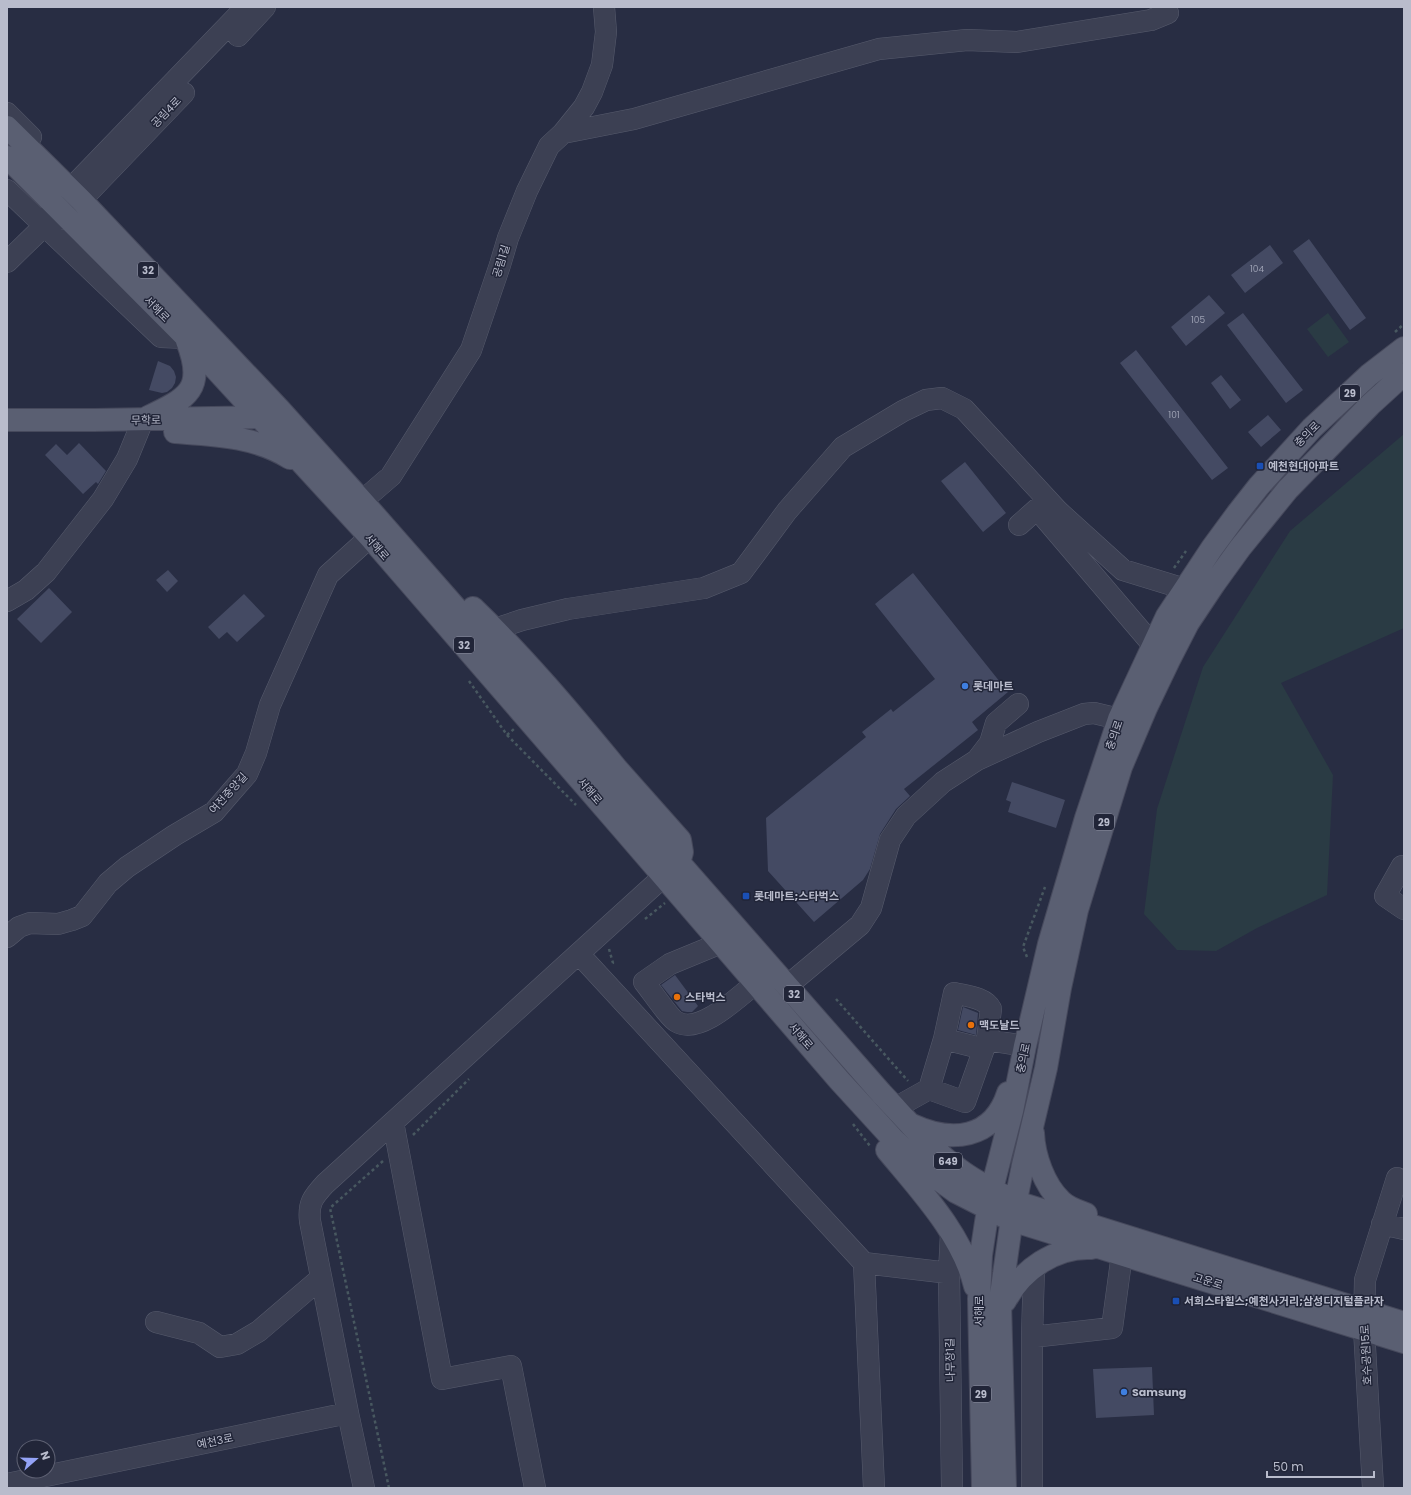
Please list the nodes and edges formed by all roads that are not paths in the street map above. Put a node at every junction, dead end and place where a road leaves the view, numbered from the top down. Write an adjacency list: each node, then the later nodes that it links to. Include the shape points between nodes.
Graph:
1 (246, 7): 11 (street, 공림4로)
2 (265, 7): 11 (street, 공림4로)
3 (604, 7): 7 (street, 공림1길, via 606,32 602,65 584,107)
4 (1158, 13): 7 (street, via 1017,42 967,40 879,49 634,119)
5 (7, 113): 9 (street)
6 (7, 127): 9 (main road, 서해로 / 32)
7 (563, 133): 25 (street, 공림1길, via 549,146 527,191 508,238 471,350 391,476)
8 (7, 158): 12 (main road, 서해로 / 32)
9 (53, 164): 11 (main road, 서해로 / 32)
10 (7, 190): 13 (street)
11 (76, 195): 12 (street, 공림4로); 18 (main road, 서해로 / 32)
12 (61, 211): 13 (street, 공림4로); 15 (main road, 서해로 / 32)
13 (44, 226): 14 (street, 공림4로); 15 (street, via 161,337)
14 (7, 262)
15 (187, 338): 19 (main road, 서해로 / 32); 21 (main road, via 195,362 192,385 185,396 173,405)
16 (1404, 348): 23 (main road, 충의로 / 29, via 1369,375 1312,428)
17 (1404, 374): 24 (main road, 충의로 / 29, via 1370,404)
18 (286, 416): 19 (main road, 무학로); 25 (main road, 서해로 / 32)
19 (260, 418): 21 (main road, 무학로); 22 (main road, 서해로 / 32)
20 (7, 420): 21 (main road, 무학로)
21 (142, 420): 22 (main road, via 153,431 224,436 262,444); 29 (street, via 126,459 103,499 46,572 26,590)
22 (303, 465): 27 (main road, 서해로 / 32)
23 (1275, 468): 24 (main road, via 1289,473); 28 (main road, 충의로 / 29, via 1212,548)
24 (1293, 485): 46 (main road, 충의로 / 29, via 1240,548 1188,623 1143,714 1121,767 1077,910)
25 (362, 501): 30 (main road); 36 (main road, 서해로 / 32)
26 (1019, 525): 31 (street, via 1037,509)
27 (370, 538): 36 (main road, 서해로 / 32); 38 (street, 여전중앙길, via 328,575 270,705 247,774 214,812 127,867 108,883 82,916 58,924 30,923 19,927)
28 (1185, 589): 30 (street, via 1123,570 1058,511 964,409 942,398 926,400 902,411 843,447 786,511 741,573 704,588 568,609); 31 (main road, 충의로 / 29)
29 (7, 602)
30 (495, 629): 36 (main road, via 555,694 680,840 682,852)
31 (1152, 644): 33 (main road, 충의로 / 29)
32 (1018, 704): 34 (street, via 996,723 990,744)
33 (1118, 719): 34 (street, via 1084,714); 45 (main road, 충의로 / 29, via 1049,944)
34 (977, 760): 42 (street, via 943,782 906,816 890,840 871,908 860,925)
35 (1402, 866): 37 (street, via 1385,896)
36 (666, 881): 39 (main road, 서해로 / 32); 40 (street); 42 (main road, 서해로 / 32)
37 (1404, 909)
38 (7, 937)
39 (721, 943): 41 (main road, 서해로 / 32); 41 (street, via 670,964 644,982 676,1022 685,1026 705,1021)
40 (579, 954): 51 (street); 62 (street)
41 (756, 983): 47 (main road, 서해로 / 32)
42 (787, 986): 49 (main road, 서해로 / 32)
43 (944, 1040): 44 (street); 44 (street, via 954,994 990,1005); 48 (street)
44 (986, 1044): 45 (street); 48 (street, via 965,1102)
45 (1023, 1055): 46 (main road, via 1026,1072 1031,1075 1041,1073); 52 (main road, 32, via 1005,1105 1000,1113 980,1130 953,1136); 55 (main road, 충의로 / 29)
46 (1046, 1068): 50 (main road, 충의로 / 29)
47 (839, 1080): 53 (main road, 서해로 / 32); 59 (main road, via 835,1087)
48 (929, 1089): 49 (street)
49 (895, 1108): 52 (main road, 서해로 / 32)
50 (1034, 1116): 56 (main road, 충의로 / 29); 60 (main road, via 1035,1149 1044,1176 1062,1202 1102,1220)
51 (393, 1122): 65 (street, via 313,1198 309,1214); 76 (street, via 442,1379 511,1366)
52 (912, 1125): 53 (main road, via 912,1134 908,1140 899,1142); 55 (main road, 서해로 / 649, via 925,1141 976,1181)
53 (892, 1139): 55 (main road, 서해로 / 32, via 956,1192)
54 (1397, 1178): 57 (street, 호수공원15로)
55 (990, 1199): 56 (main road, 32); 66 (main road, 서해로 / 29)
56 (1013, 1211): 60 (main road, 고운로); 67 (main road, 서해로 / 29)
57 (1382, 1224): 58 (street); 68 (street, 호수공원15로, via 1365,1280)
58 (1404, 1229)
59 (951, 1232): 64 (street, 나무장1길); 66 (main road, via 969,1266)
60 (1103, 1239): 61 (main road, 고운로); 63 (main road, via 1087,1247 1049,1257); 68 (main road, 고운로)
61 (1122, 1254): 68 (main road, 고운로); 71 (street, via 1112,1328)
62 (864, 1264): 64 (street); 77 (street)
63 (1034, 1267): 67 (main road, via 1010,1291 1005,1301); 71 (street)
64 (949, 1273): 78 (street, 나무장1길)
65 (321, 1278): 69 (street, via 259,1331 237,1344 220,1347 199,1333); 73 (street)
66 (978, 1299): 67 (main road, via 991,1294); 79 (main road, 서해로 / 29)
67 (1000, 1302): 80 (main road, 서해로 / 29)
68 (1364, 1320): 70 (main road, 고운로); 72 (main road, 고운로); 82 (street, 호수공원15로)
69 (156, 1322)
70 (1404, 1323)
71 (1032, 1337): 81 (street)
72 (1404, 1342)
73 (348, 1413): 74 (street, 예천3로); 75 (street)
74 (7, 1484)
75 (364, 1488)
76 (535, 1488)
77 (874, 1488)
78 (952, 1488)
79 (983, 1488)
80 (1005, 1488)
81 (1032, 1488)
82 (1373, 1488)

